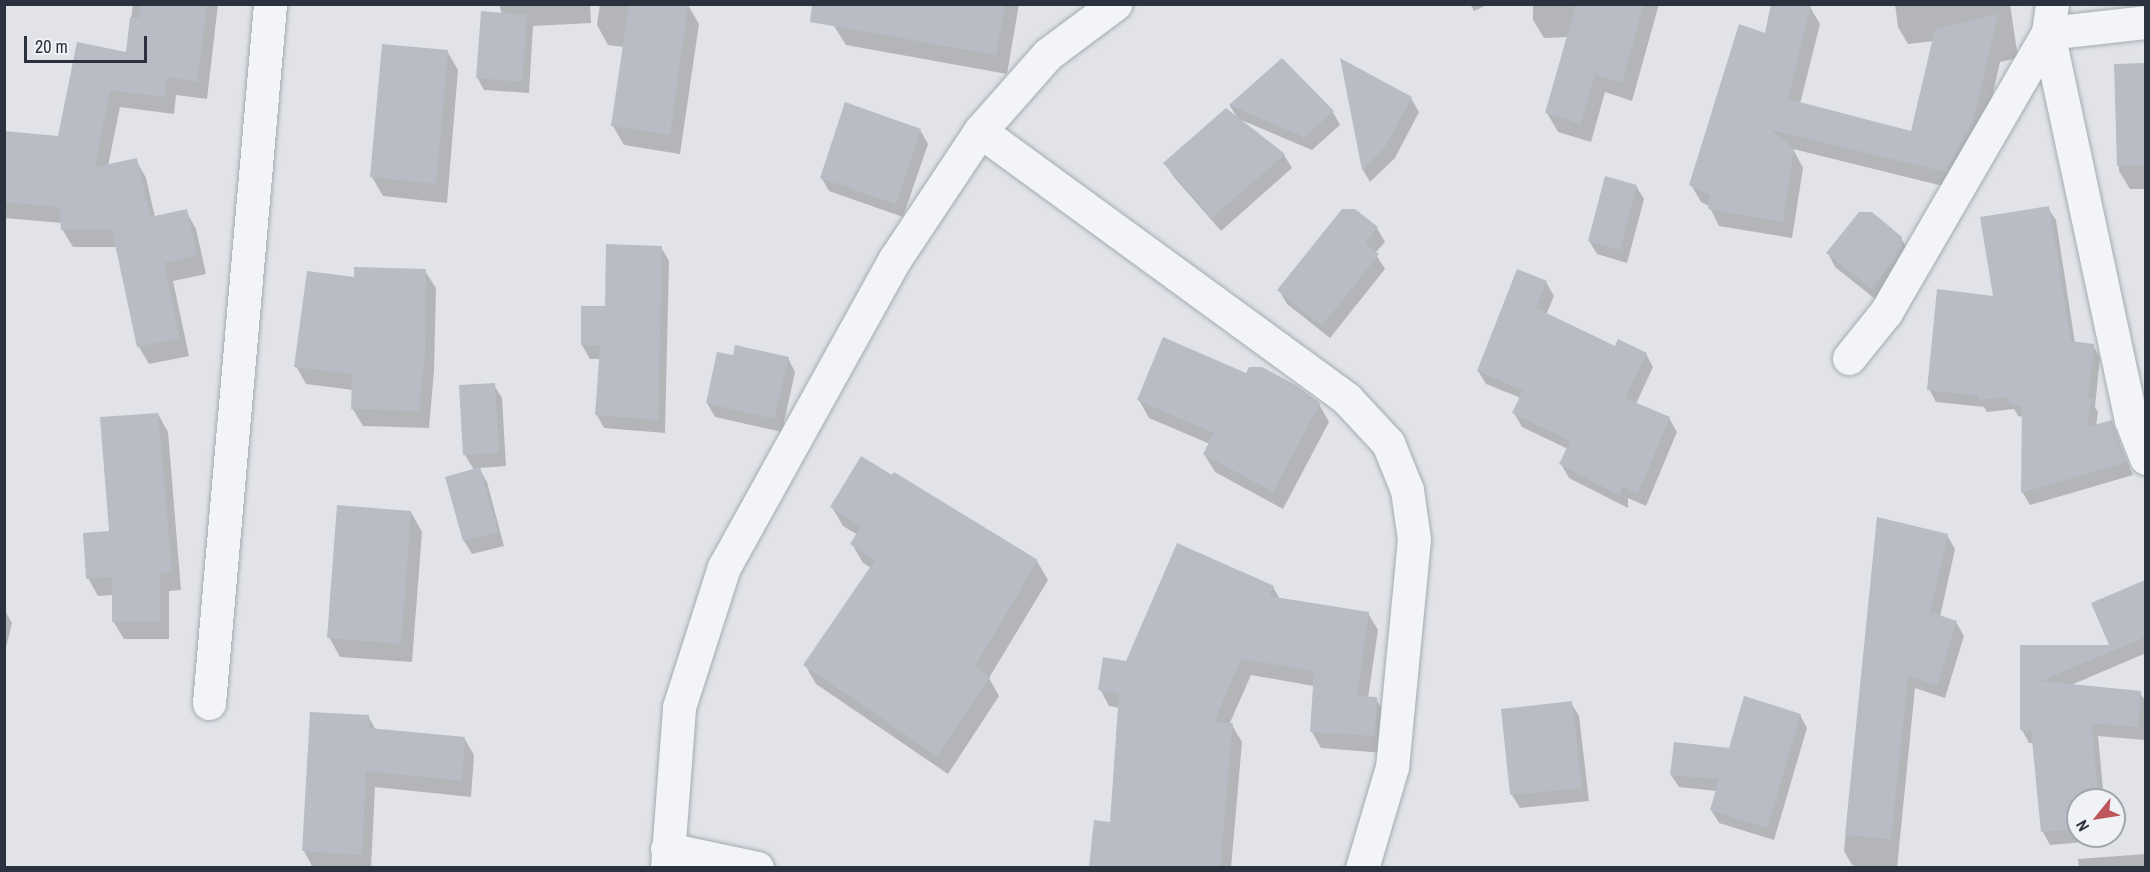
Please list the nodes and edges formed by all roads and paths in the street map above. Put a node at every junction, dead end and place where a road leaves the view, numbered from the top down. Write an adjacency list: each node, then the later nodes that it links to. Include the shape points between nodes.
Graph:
1 (270, 4): 8 (street)
2 (1115, 4): 5 (street, via 1048,54)
3 (2050, 19): 4 (street); 6 (street, via 1886,312); 7 (street, via 2131,420)
4 (2145, 22)
5 (980, 131): 9 (street, via 895,259 724,567 679,707); 11 (street, via 1347,399 1388,443 1407,490 1414,539 1392,767)
6 (1849, 358)
7 (2145, 458)
8 (210, 703)
9 (667, 858): 10 (street)
10 (757, 867)
11 (1362, 867)

